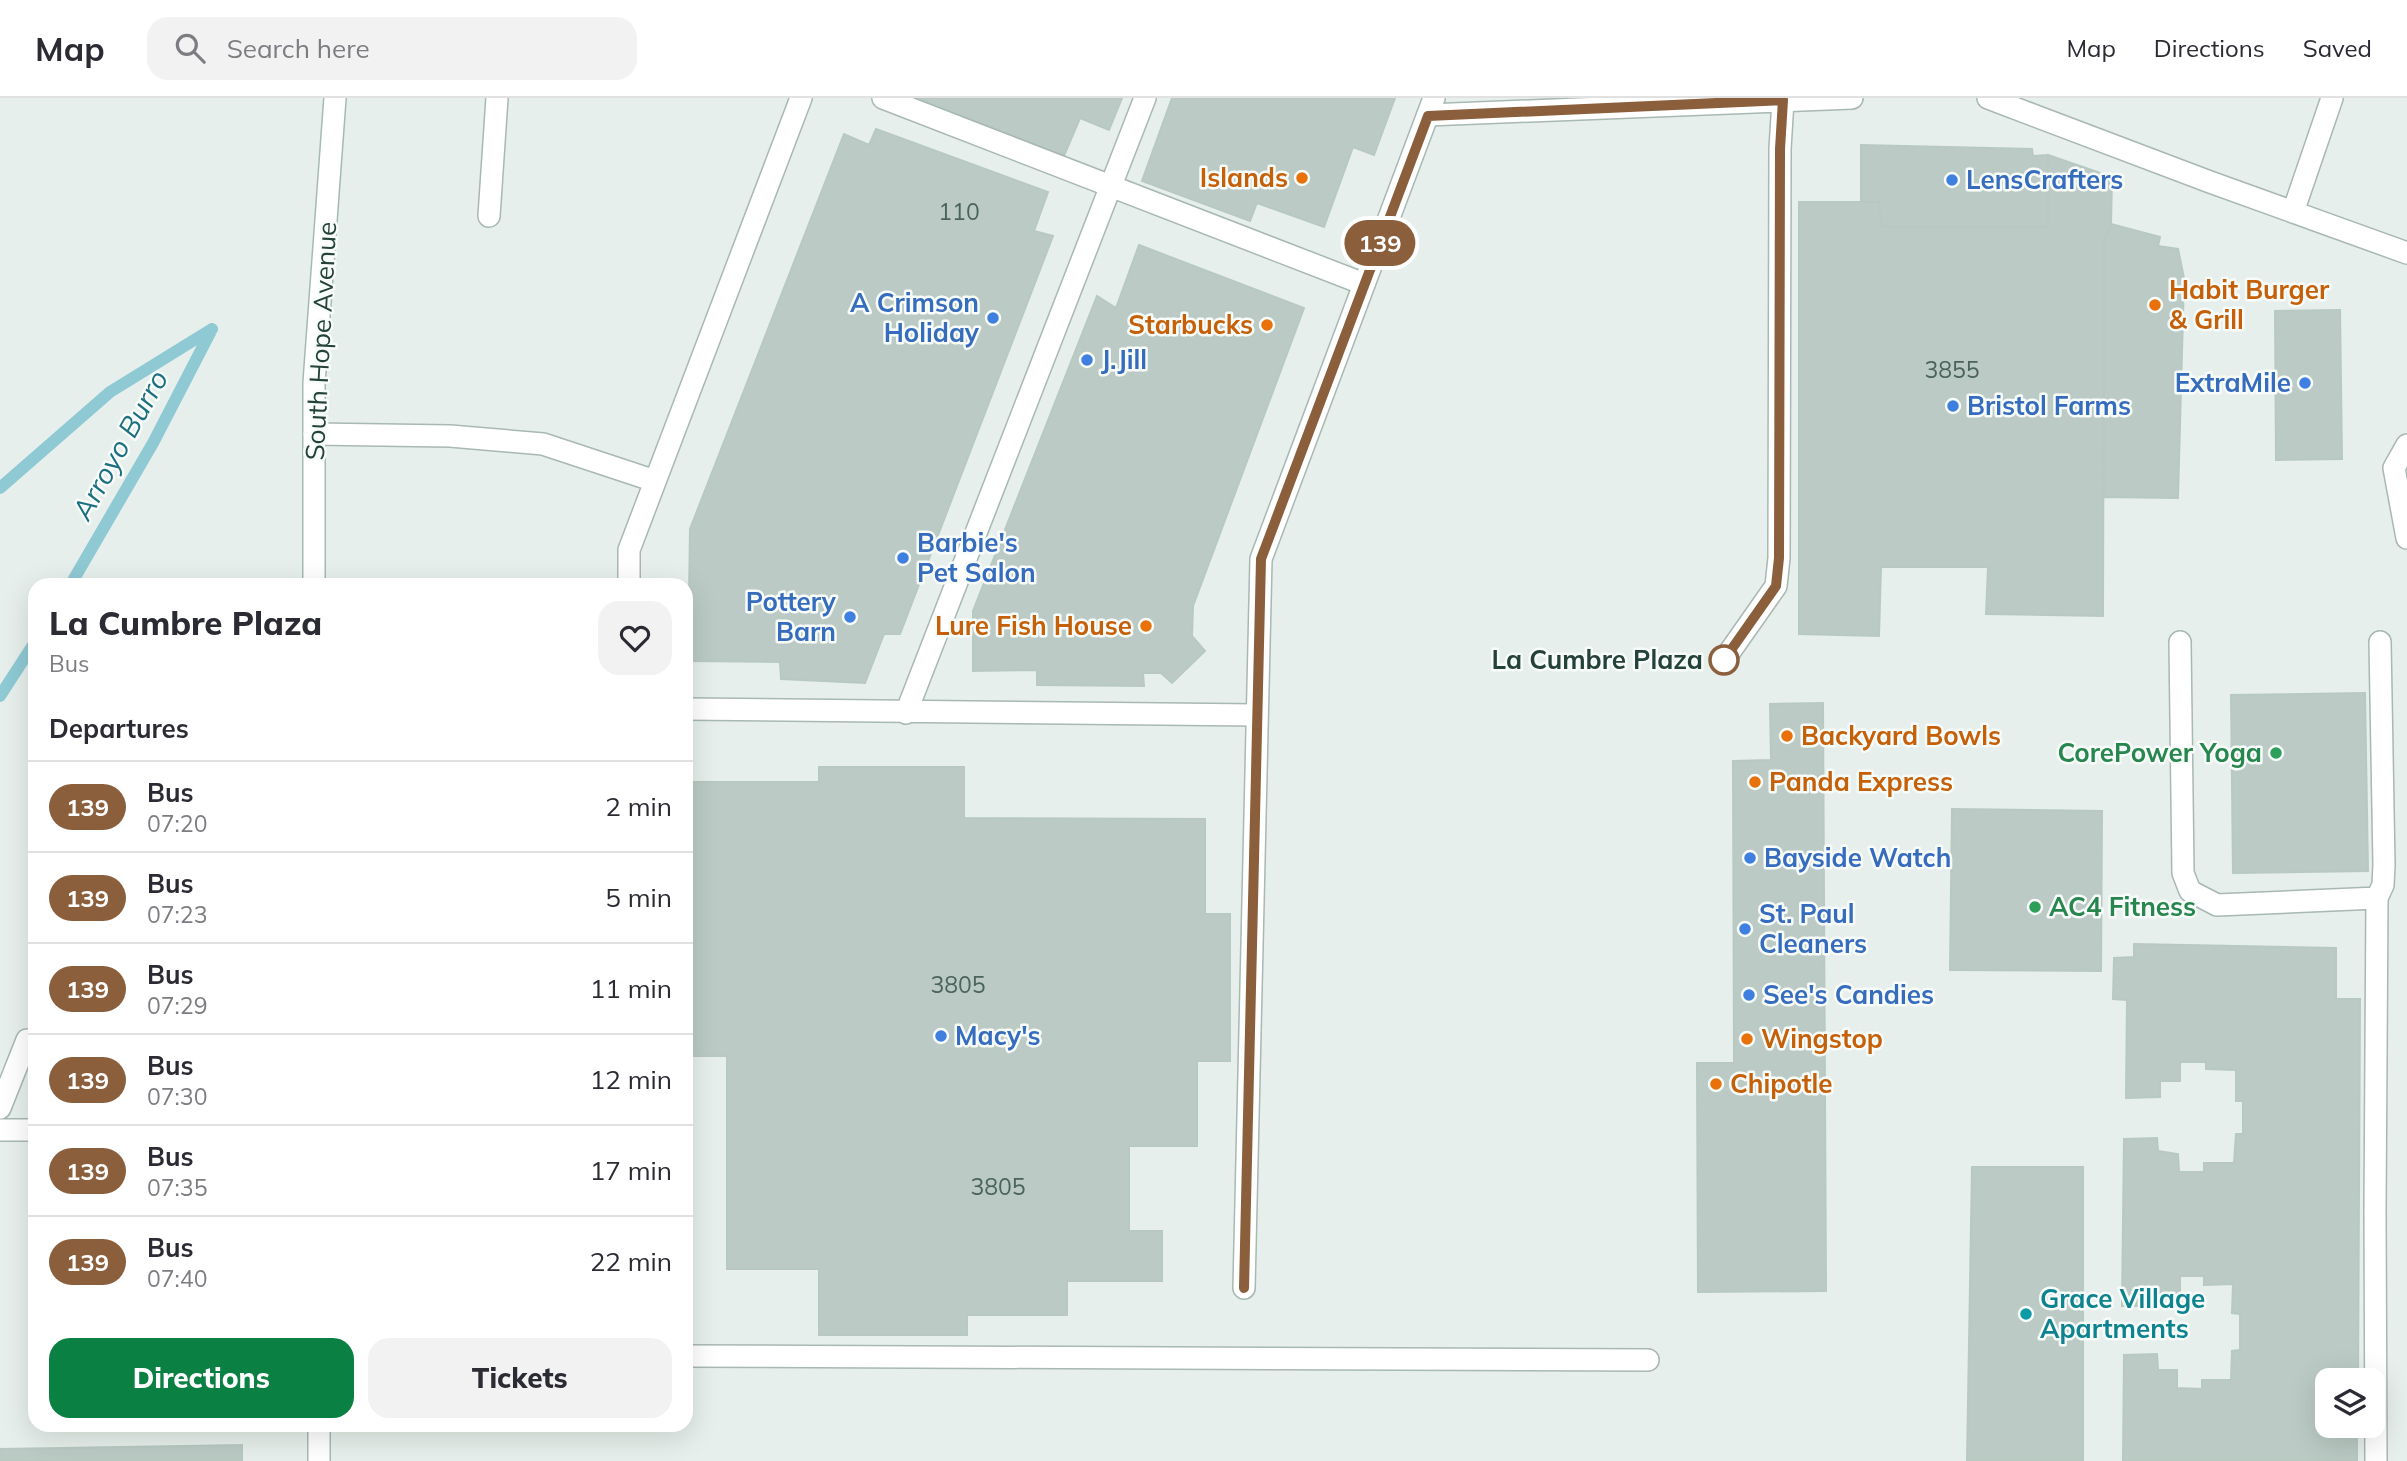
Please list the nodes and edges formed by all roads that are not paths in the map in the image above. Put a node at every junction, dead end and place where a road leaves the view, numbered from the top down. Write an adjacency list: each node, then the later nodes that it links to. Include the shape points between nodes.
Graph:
1 (334, 98): 16 (street, South Hope Avenue)
2 (497, 98): 13 (street)
3 (801, 98): 18 (street)
4 (883, 98): 11 (street)
5 (1145, 98): 11 (street)
6 (1852, 98): 9 (street)
7 (1988, 98): 12 (street)
8 (2332, 98): 12 (street)
9 (1783, 100): 10 (street); 24 (street, via 1779,558 1776,586)
10 (1431, 107): 15 (street)
11 (1112, 187): 15 (street); 26 (street)
12 (2293, 212): 14 (street)
13 (489, 216)
14 (2407, 253)
15 (1364, 284): 27 (street, via 1261,559)
16 (314, 434): 18 (street, via 450,436 543,444); 20 (street, South Hope Avenue)
17 (2407, 445): 19 (street, via 2394,468)
18 (655, 481): 21 (street, via 629,550)
19 (2407, 538)
20 (314, 578)
21 (629, 578)
22 (2180, 642): 28 (street, via 2183,873 2190,891 2217,905)
23 (2380, 642): 28 (street, via 2384,865)
24 (1724, 660)
25 (693, 709): 26 (street)
26 (906, 713): 27 (street)
27 (1257, 715): 33 (street)
28 (2377, 898): 38 (street)
29 (28, 1040): 30 (street)
30 (0, 1108)
31 (0, 1130): 32 (street)
32 (28, 1130)
33 (1244, 1288)
34 (693, 1356): 35 (street)
35 (1648, 1360)
36 (319, 1432): 37 (street)
37 (319, 1461)
38 (2376, 1461)

